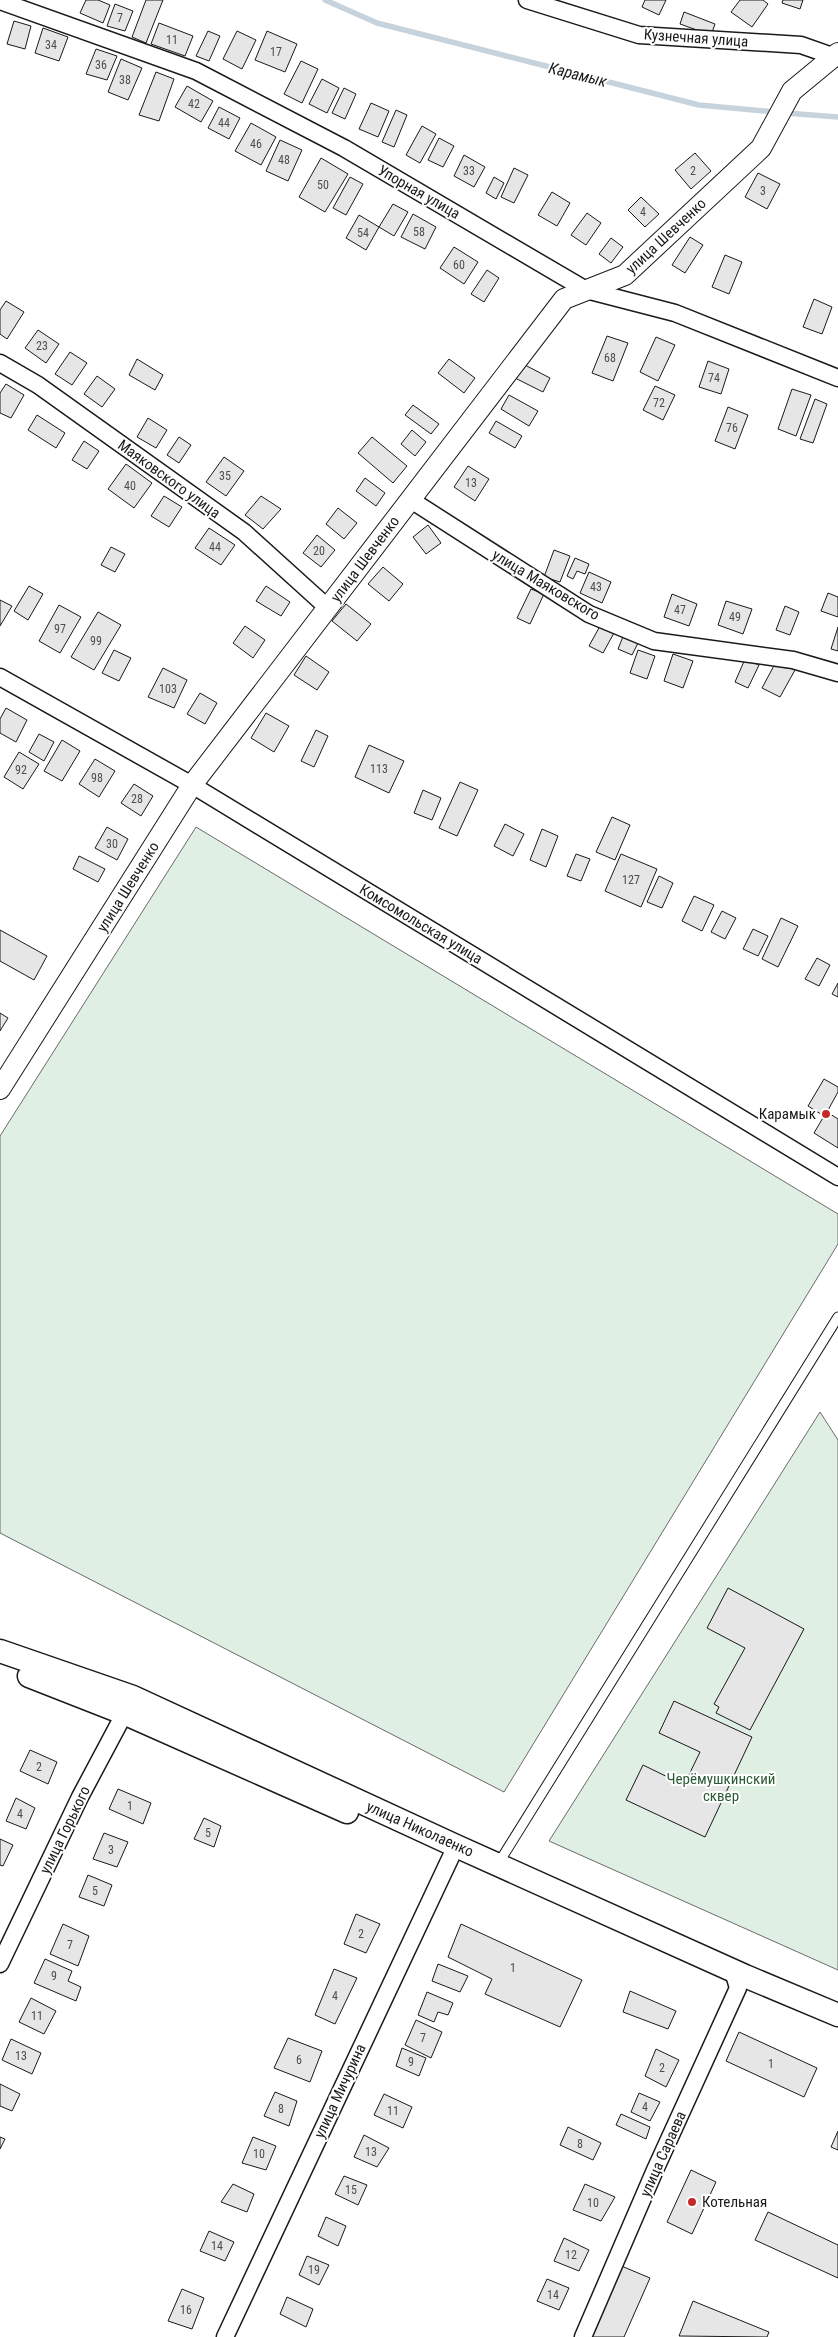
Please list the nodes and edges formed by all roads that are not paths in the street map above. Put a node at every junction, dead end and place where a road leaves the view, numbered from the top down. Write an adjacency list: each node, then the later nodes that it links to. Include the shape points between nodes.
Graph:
1 (527, 0): 3 (street, Кузнечная улица, via 639,35 801,45)
2 (0, 2): 4 (street, Упорная улица, via 196,71 344,148)
3 (837, 56): 4 (street, улица Шевченко, via 792,91 760,148 625,275)
4 (586, 290): 6 (street, Упорная улица, via 675,313); 7 (street, улица Шевченко, via 564,299)
5 (0, 363): 8 (street, Маяковского улица, via 38,385 244,532)
6 (838, 378)
7 (410, 500): 8 (street, улица Шевченко); 9 (street, улица Маяковского, via 588,614 654,641 793,660)
8 (328, 608): 11 (street, улица Шевченко)
9 (838, 673)
10 (0, 677): 11 (street, Комсомольская улица)
11 (192, 785): 12 (street, улица Шевченко); 13 (street, Комсомольская улица)
12 (0, 1090)
13 (838, 1177)
14 (838, 1317): 19 (lane)
15 (0, 1651): 17 (main road, улица Николаенко)
16 (0, 1665): 17 (main road, улица Николаенко)
17 (129, 1705): 18 (main road, улица Николаенко); 20 (street, улица Горького, via 80,1797)
18 (453, 1850): 19 (main road, улица Николаенко); 21 (main road, улица Николаенко); 24 (street, улица Мичурина)
19 (498, 1864): 21 (main road, улица Николаенко)
20 (0, 1964)
21 (736, 1979): 22 (main road, улица Николаенко); 23 (main road, улица Николаенко); 25 (street, улица Сараева)
22 (838, 2015)
23 (838, 2029)
24 (225, 2337)
25 (583, 2337)

